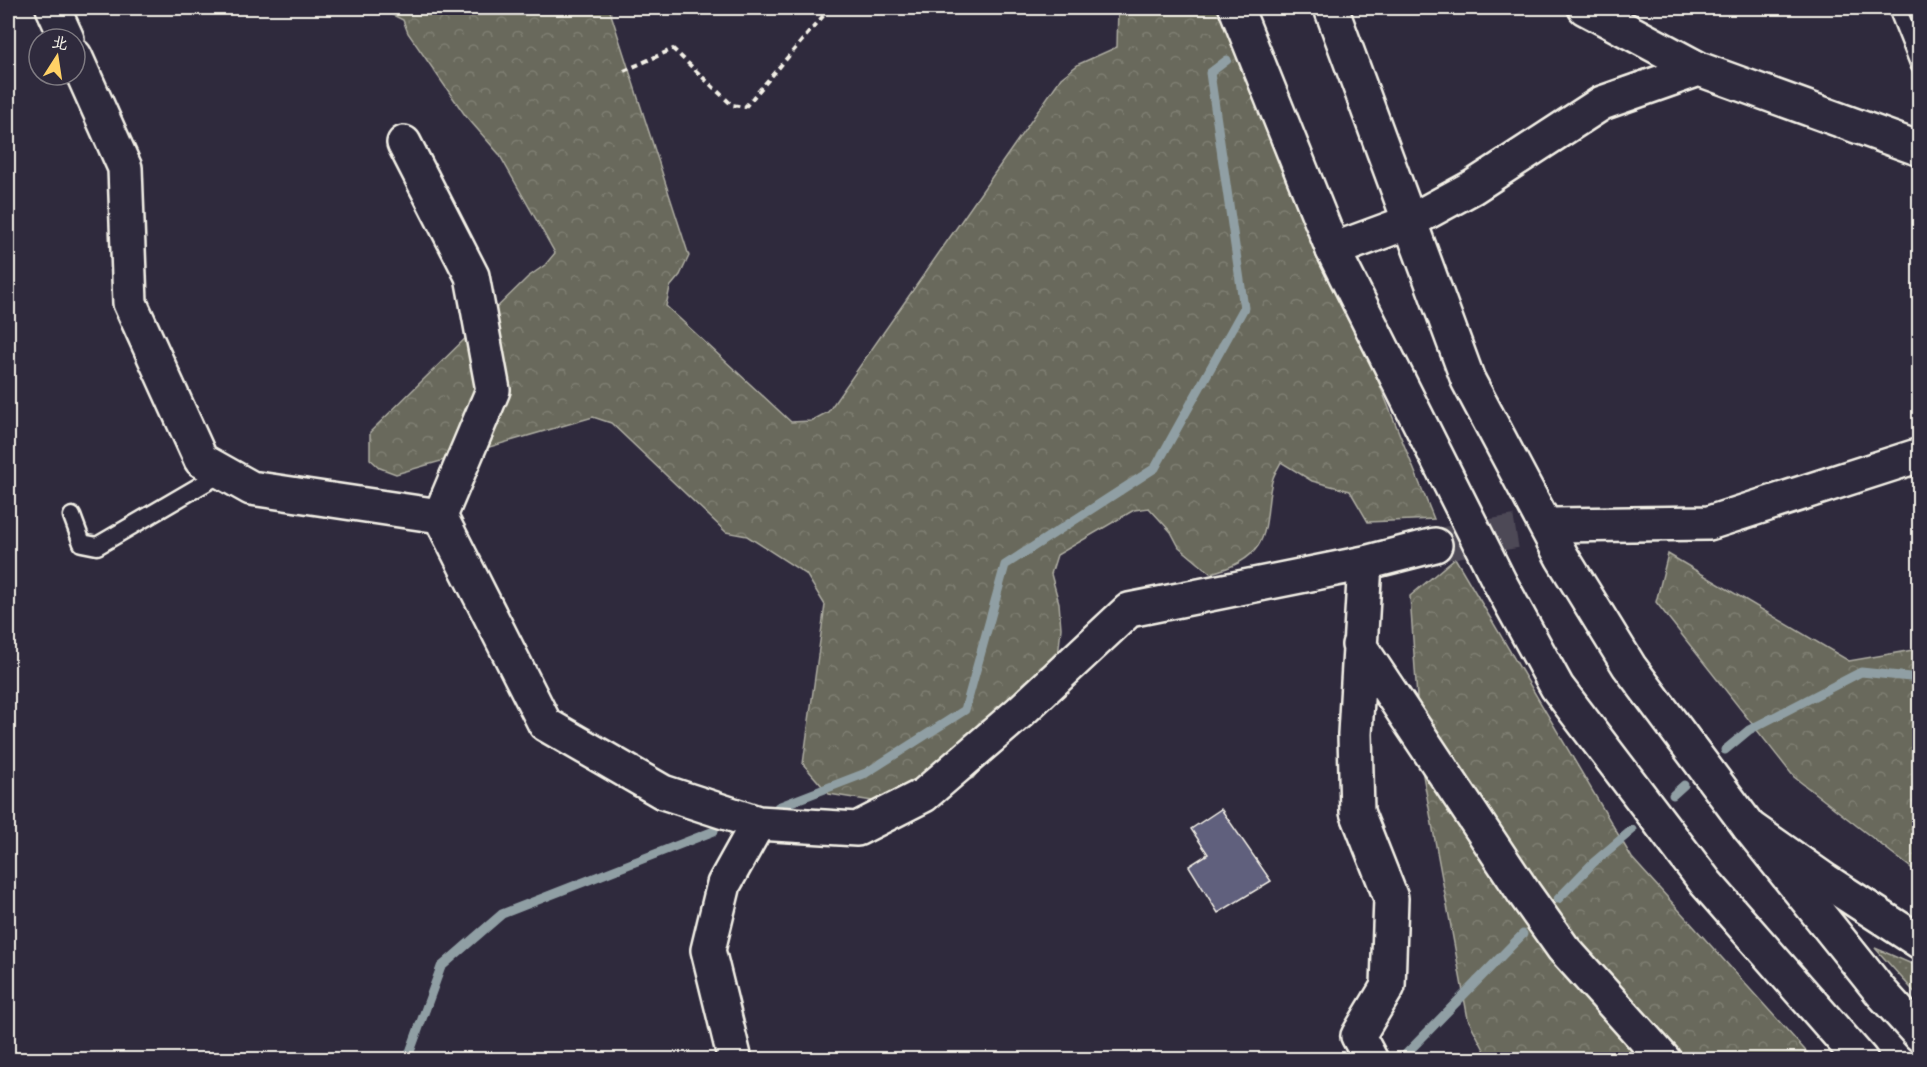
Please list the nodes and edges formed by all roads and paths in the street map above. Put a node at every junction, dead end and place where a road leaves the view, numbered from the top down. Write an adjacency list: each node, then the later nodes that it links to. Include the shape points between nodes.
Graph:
1 (53, 8): 7 (main road)
2 (830, 8): 10 (path, via 745,107 732,105 674,49)
3 (1236, 8): 15 (main road)
4 (1331, 8): 14 (main road)
5 (1585, 8): 9 (main road)
6 (1898, 8): 8 (lane)
7 (62, 27)
8 (1920, 66)
9 (1699, 69): 13 (main road); 14 (main road, via 1602,103 1473,188)
10 (624, 71)
11 (87, 83): 17 (main road, via 125,168 130,303 201,460)
12 (404, 142): 19 (main road, via 472,276 493,390)
13 (1920, 149)
14 (1409, 222): 15 (main road); 25 (main road, via 1468,380 1562,557 1629,666)
15 (1333, 250): 31 (main road, via 1500,583 1557,687 1706,883)
16 (1920, 454): 20 (main road, via 1709,523)
17 (222, 472): 18 (lane, via 97,546 82,543); 19 (main road, via 252,488)
18 (72, 516)
19 (440, 516): 24 (main road, via 545,724 663,792)
20 (1555, 525)
21 (1435, 545): 22 (main road)
22 (1365, 563): 23 (main road); 24 (main road, via 1129,610 924,795 857,829)
23 (1359, 645): 29 (main road, via 1356,812 1391,898 1388,986 1358,1036); 30 (main road, via 1563,948)
24 (758, 823): 28 (main road, via 724,884 708,950)
25 (1749, 827): 26 (main road); 27 (main road)
26 (1920, 942)
27 (1920, 1035)
28 (735, 1059)
29 (1371, 1059)
30 (1664, 1059)
31 (1861, 1059)

